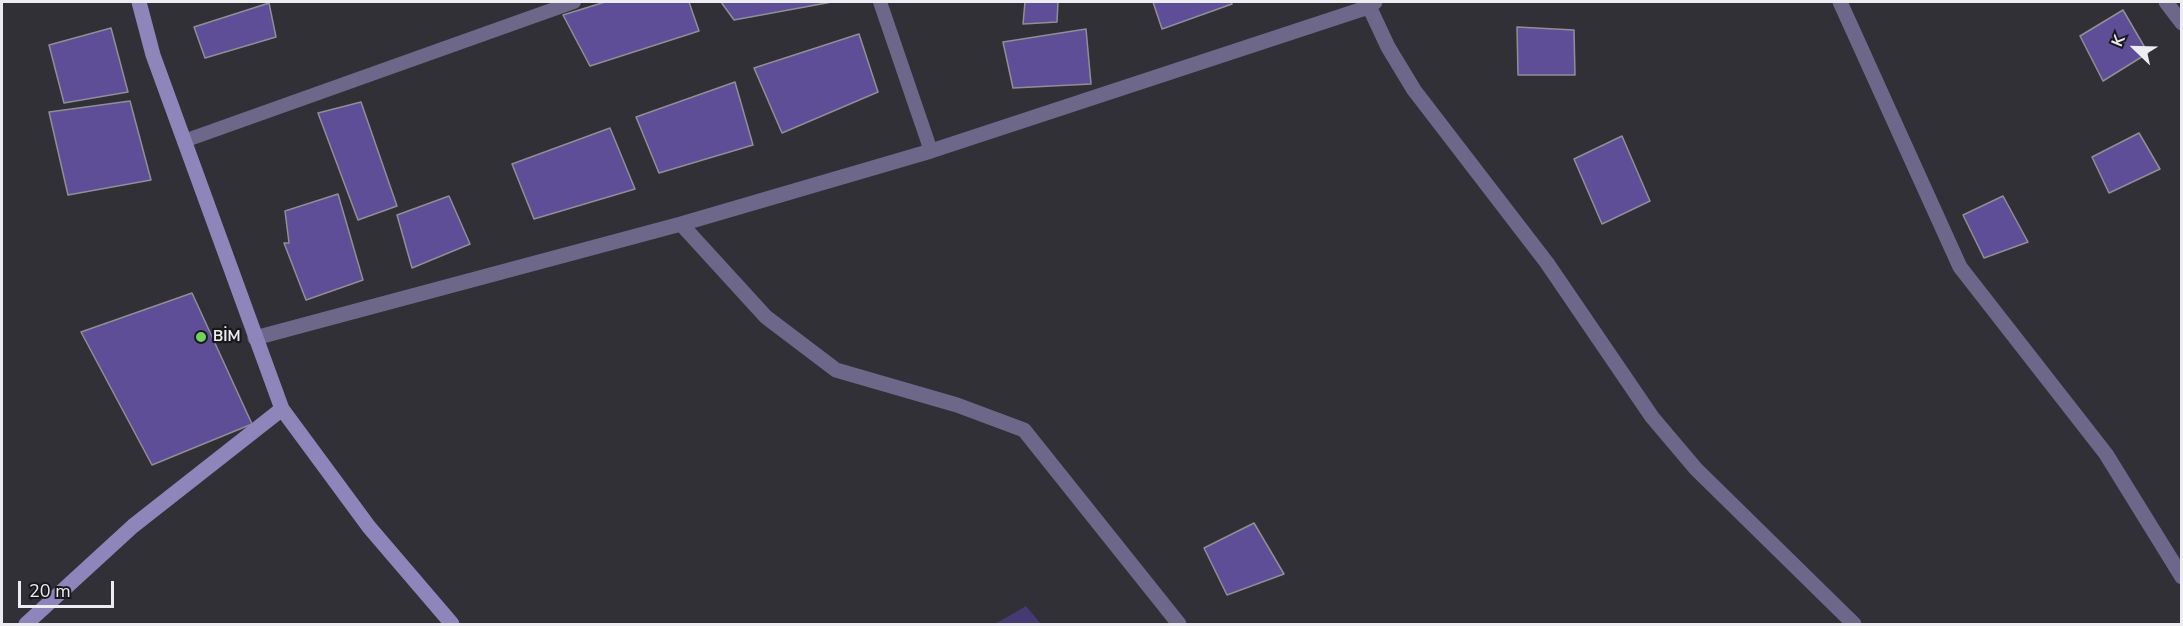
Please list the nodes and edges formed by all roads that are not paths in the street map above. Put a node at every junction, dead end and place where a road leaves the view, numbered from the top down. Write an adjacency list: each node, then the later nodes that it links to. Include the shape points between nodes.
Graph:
1 (139, 2): 8 (main road, via 153,55)
2 (574, 2): 8 (lane)
3 (880, 2): 9 (lane)
4 (1840, 2): 13 (street, via 1960,267 2106,454)
5 (2166, 2): 7 (street)
6 (1370, 3): 9 (street); 17 (street, via 1414,90 1547,263 1652,417 1696,469)
7 (2181, 23)
8 (184, 141): 11 (main road)
9 (931, 151): 10 (street)
10 (681, 224): 11 (street); 16 (street, via 766,317 836,370 957,405 1024,430)
11 (255, 338): 12 (main road)
12 (282, 409): 14 (main road, via 132,526); 15 (main road, via 369,526)
13 (2181, 577)
14 (26, 624)
15 (452, 624)
16 (1179, 624)
17 (1854, 624)

